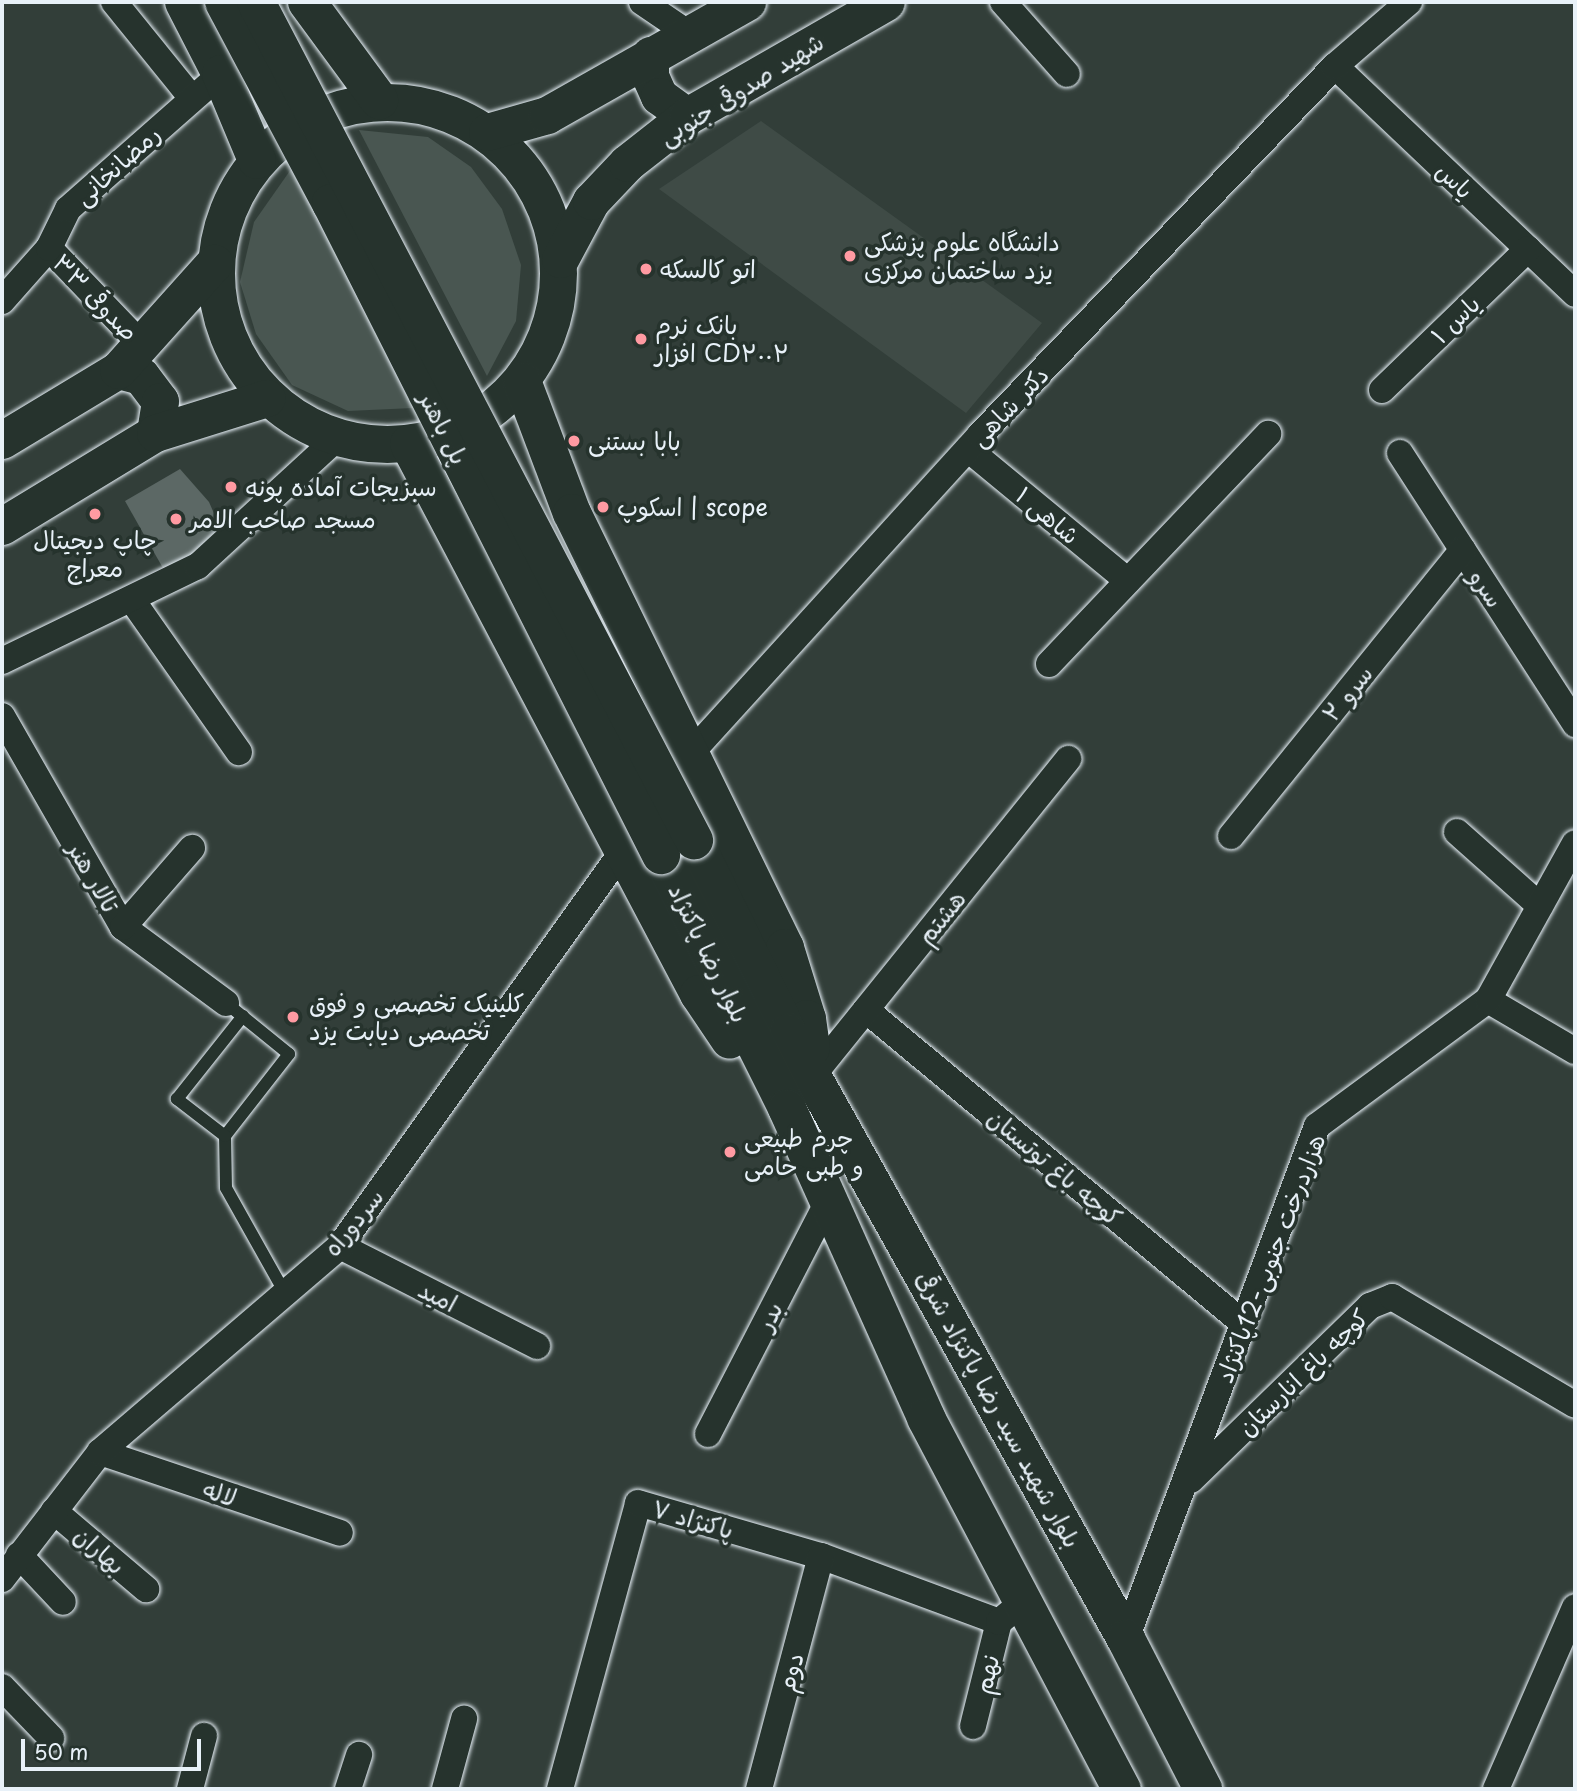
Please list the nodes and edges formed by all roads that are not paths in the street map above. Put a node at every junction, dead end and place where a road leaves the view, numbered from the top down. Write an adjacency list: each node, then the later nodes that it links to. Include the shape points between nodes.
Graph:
1 (114, 2): 16 (street)
2 (184, 2): 14 (main road)
3 (224, 2): 55 (main road, پل باهنر, bridge)
4 (256, 2): 55 (main road, پل باهنر, bridge)
5 (642, 2): 11 (street)
6 (747, 2): 11 (main road)
7 (886, 2): 18 (main road, شهید صدوقی جنوبی)
8 (1003, 2): 15 (street)
9 (1409, 2): 13 (street, دکتر شاهی)
10 (315, 12): 14 (main road); 17 (main road)
11 (689, 34): 12 (main road)
12 (650, 55): 18 (main road, via 650,76 659,96); 19 (main road, via 547,116)
13 (1335, 66): 22 (street, یاس); 36 (street, دکتر شاهی)
14 (221, 74): 16 (street, رمضانخانی); 20 (main road)
15 (1068, 74)
16 (191, 97): 21 (street, رمضانخانی, via 68,209)
17 (379, 100): 19 (main road, via 436,107); 20 (main road, via 312,118)
18 (687, 116): 23 (main road, شهید صدوقی جنوبی, via 627,163 591,201)
19 (487, 132): 23 (main road, via 538,187)
20 (257, 160): 24 (main road, via 227,208)
21 (49, 248): 26 (street, رمضانخانی); 27 (street, صدوقی ۳۳)
22 (1528, 249): 25 (street, یاس); 29 (street, یاس ۱)
23 (560, 259): 28 (main road, via 552,324)
24 (214, 263): 27 (main road); 30 (main road, via 226,336)
25 (1575, 294)
26 (2, 301)
27 (131, 358): 31 (main road, via 160,401); 34 (main road)
28 (522, 381): 35 (main road, via 471,424); 38 (main road)
29 (1382, 390)
30 (267, 398): 31 (main road); 33 (main road)
31 (155, 433): 39 (main road)
32 (1268, 434): 42 (street)
33 (337, 438): 35 (main road); 43 (street, via 198,566)
34 (2, 440)
35 (409, 444): 41 (main road)
36 (968, 449): 42 (street, شاهی ۱); 49 (street, دکتر شاهی)
37 (1400, 453): 40 (street, سرو)
38 (572, 513): 41 (main road); 49 (main road)
39 (2, 526)
40 (1463, 550): 47 (street, سرو); 52 (street, سرو ۲)
41 (471, 560): 56 (main road)
42 (1128, 580): 45 (street)
43 (132, 600): 44 (street); 48 (street)
44 (2, 660)
45 (1049, 664)
46 (2, 716): 58 (street, تالار هنر)
47 (1575, 724)
48 (239, 752)
49 (691, 753): 64 (main road, via 785,948 807,1019)
50 (1069, 759): 61 (street, هشتم)
51 (1457, 832): 57 (street)
52 (1231, 836)
53 (1575, 843): 57 (street, هزاردرخت جنوبی-12پاکنژاد)
54 (192, 848): 58 (street)
55 (677, 848): 62 (main road, بلوار رضا پاکنژاد)
56 (624, 849): 65 (main road, via 699,994 734,1047); 68 (street, سردوراه)
57 (1540, 906): 59 (street, هزاردرخت جنوبی-12پاکنژاد)
58 (122, 927): 60 (street, تالار هنر)
59 (1488, 1000): 63 (street); 70 (street, هزاردرخت جنوبی-12پاکنژاد, via 1317,1126)
60 (234, 1009): 66 (lane, via 177,1099); 66 (lane, via 289,1054)
61 (866, 1010): 64 (street, هشتم); 70 (street, کوچه باغ توتستان)
62 (772, 1042): 64 (main road, بلوار شهید سید رضا پاکنژاد شرقی); 65 (main road)
63 (1575, 1051)
64 (814, 1074): 85 (main road, بلوار شهید سید رضا پاکنژاد شرقی)
65 (787, 1108): 67 (main road)
66 (225, 1136): 69 (lane, via 226,1188)
67 (830, 1198): 73 (street, بدر); 84 (main road)
68 (340, 1246): 69 (street, سردوراه); 71 (street, امید)
69 (285, 1293): 74 (street, سردوراه)
70 (1243, 1324): 75 (street, هزاردرخت جنوبی-12پاکنژاد)
71 (537, 1346)
72 (1575, 1405): 75 (street, کوچه باغ انارستان, via 1392,1297 1370,1306)
73 (708, 1434)
74 (100, 1452): 76 (street, سردوراه); 77 (street, لاله)
75 (1187, 1484): 85 (street, هزاردرخت جنوبی-12پاکنژاد)
76 (54, 1511): 78 (street, سردوراه); 81 (street, بهاران)
77 (340, 1533)
78 (19, 1555): 80 (street, سردوراه); 82 (street)
79 (821, 1556): 84 (street, پاکنژاد ۷); 95 (street, پاکنژاد ۷, via 638,1503); 96 (street, دوم)
80 (2, 1579)
81 (146, 1589)
82 (63, 1602)
83 (1575, 1607): 99 (street)
84 (1011, 1612): 88 (street, نهم); 97 (main road)
85 (1126, 1639): 98 (main road, بلوار شهید سید رضا پاکنژاد شرقی)
86 (2, 1687): 90 (street)
87 (464, 1719): 94 (street)
88 (973, 1726)
89 (204, 1735): 92 (street)
90 (51, 1738)
91 (359, 1755): 93 (street)
92 (190, 1789)
93 (348, 1789)
94 (445, 1789)
95 (560, 1789)
96 (759, 1789)
97 (1122, 1789)
98 (1203, 1789)
99 (1496, 1789)

